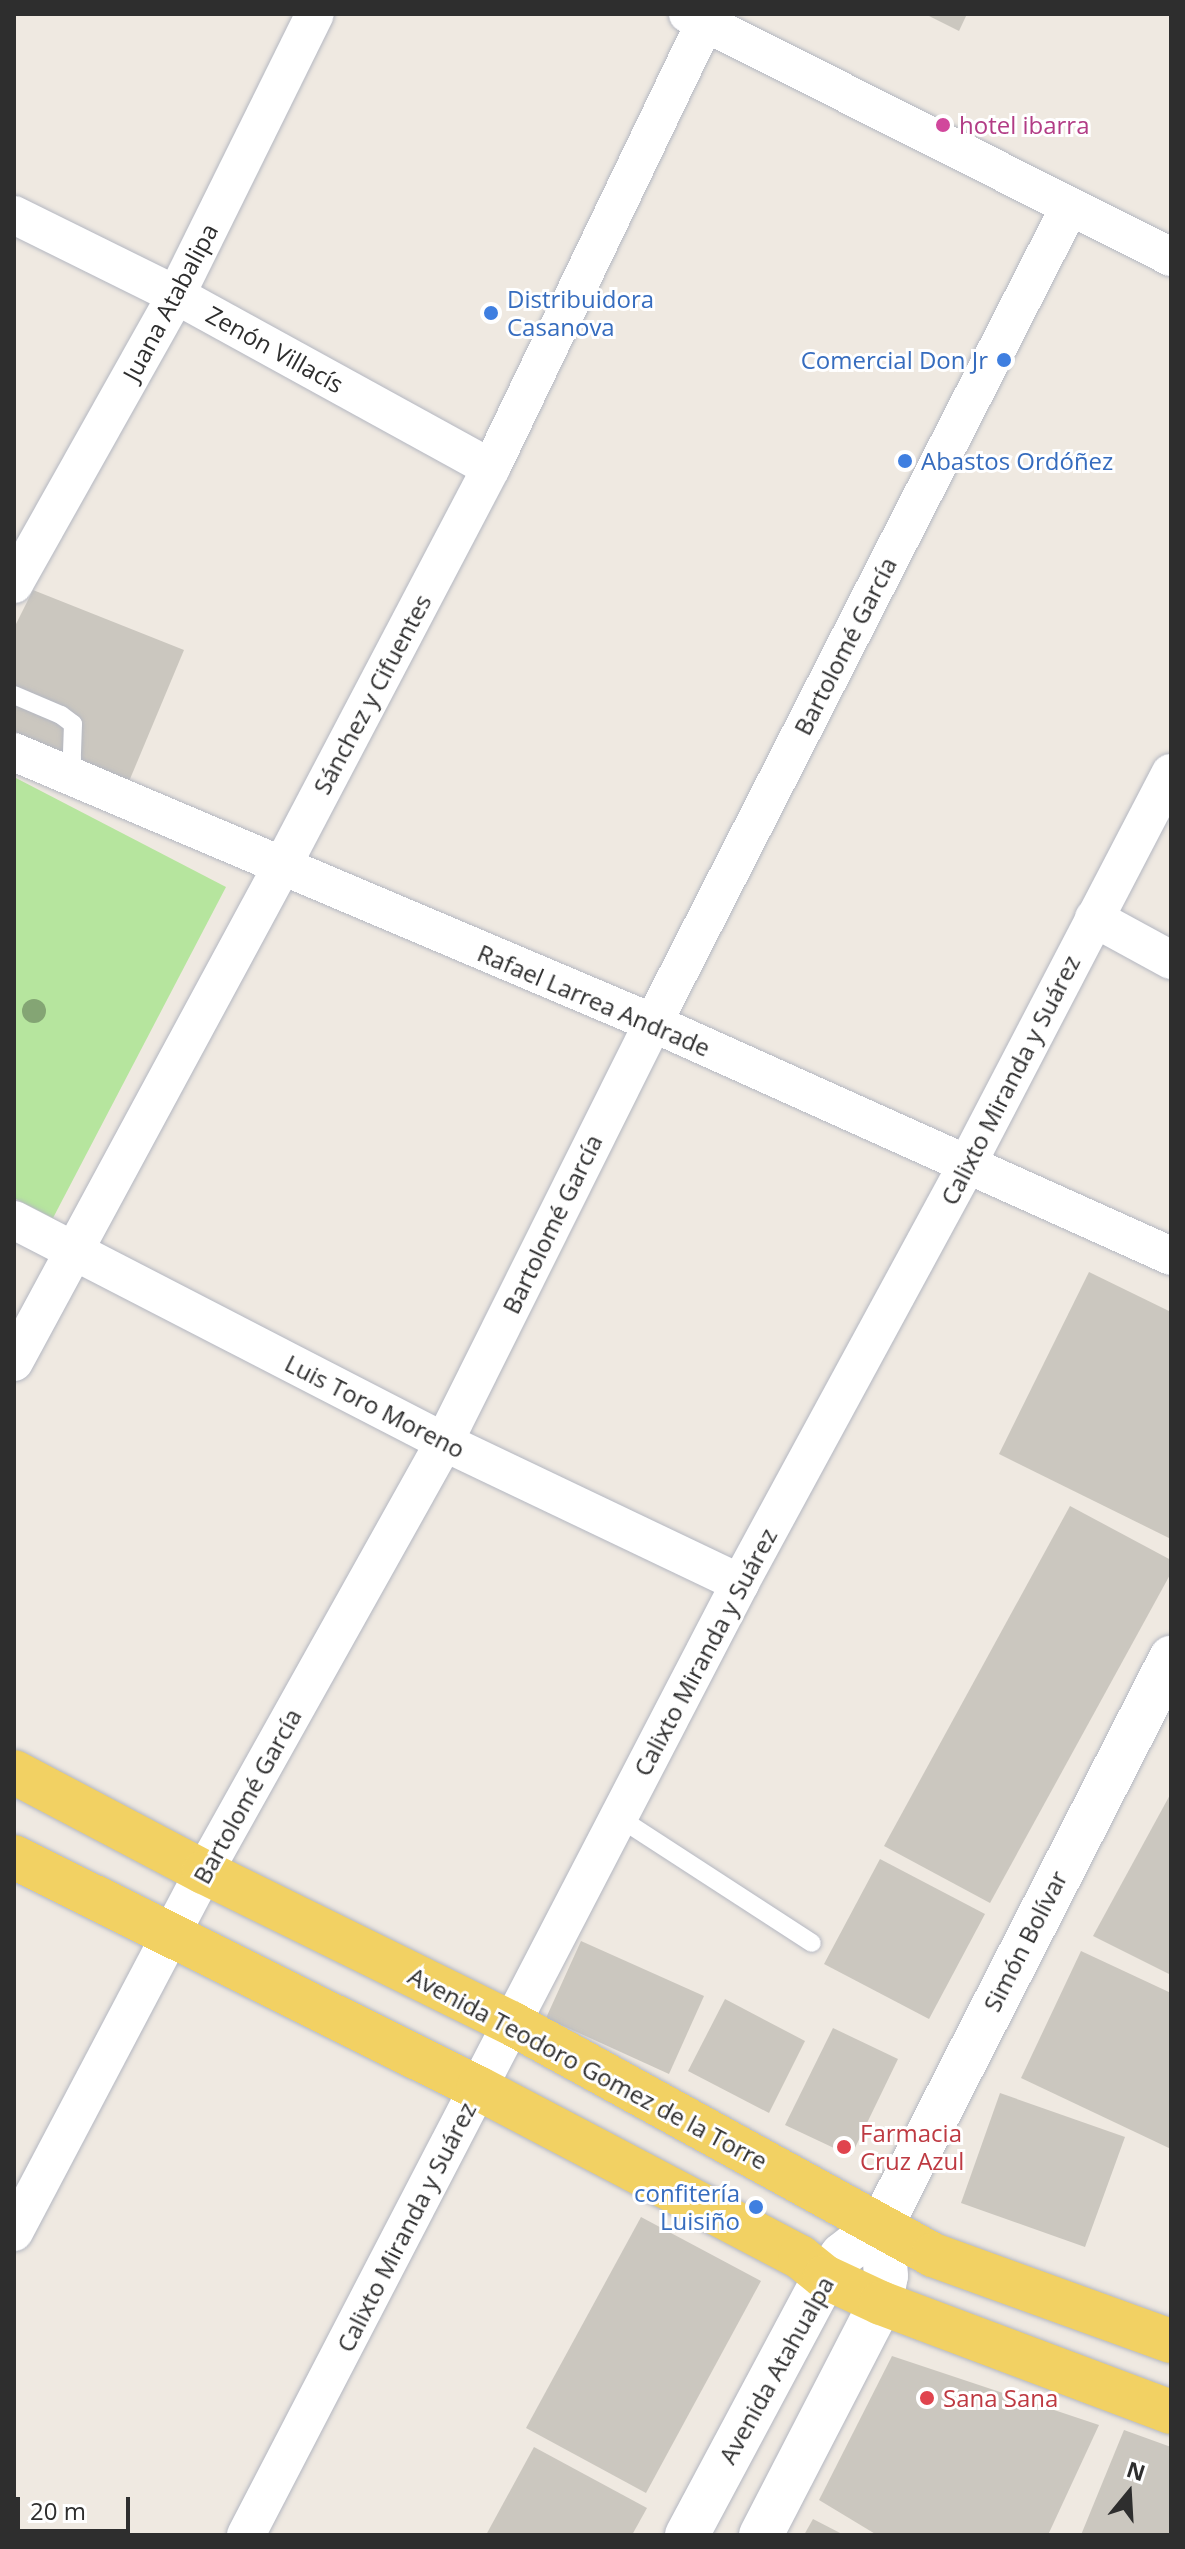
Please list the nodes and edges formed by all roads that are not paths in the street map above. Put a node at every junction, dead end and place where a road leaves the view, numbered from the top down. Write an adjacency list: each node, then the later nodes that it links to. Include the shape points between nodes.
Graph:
1 (315, 14): 6 (street, Juana Atabalipa)
2 (700, 17): 3 (street); 7 (street, Sánchez y Cifuentes)
3 (1070, 206): 5 (street); 16 (street, Bartolomé García)
4 (14, 215): 6 (street, Zenón Villacís)
5 (1171, 257)
6 (176, 295): 7 (street, Zenón Villacís); 8 (street, Juana Atabalipa)
7 (491, 468): 13 (street, Sánchez y Cifuentes)
8 (14, 584)
9 (14, 695): 12 (lane, via 73,724 72,759)
10 (14, 752): 12 (street, Rafael Larrea Andrade)
11 (1171, 773): 14 (street, Calixto Miranda y Suárez)
12 (65, 774): 13 (street, Rafael Larrea Andrade)
13 (282, 866): 16 (street, Rafael Larrea Andrade); 19 (street, Sánchez y Cifuentes)
14 (1094, 918): 15 (street); 17 (street, Calixto Miranda y Suárez)
15 (1171, 960)
16 (653, 1023): 17 (street, Rafael Larrea Andrade); 22 (street, Bartolomé García)
17 (966, 1166): 20 (street, Rafael Larrea Andrade); 23 (street, Calixto Miranda y Suárez)
18 (14, 1220): 19 (street, Luis Toro Moreno)
19 (75, 1252): 21 (street, Sánchez y Cifuentes); 22 (street, Luis Toro Moreno)
20 (1171, 1256)
21 (14, 1362)
22 (444, 1442): 23 (street, Luis Toro Moreno); 28 (street, Bartolomé García)
23 (740, 1583): 26 (street, Calixto Miranda y Suárez)
24 (1171, 1658): 33 (main road, Simón Bolívar)
25 (14, 1772): 28 (main road, Avenida Teodoro Gomez de la Torre)
26 (618, 1817): 30 (lane); 31 (street, Calixto Miranda y Suárez)
27 (14, 1857): 29 (main road)
28 (204, 1872): 29 (street, Bartolomé García); 31 (main road, Avenida Teodoro Gomez de la Torre)
29 (171, 1938): 32 (main road); 34 (street, Bartolomé García)
30 (812, 1943)
31 (511, 2023): 32 (street, Calixto Miranda y Suárez); 33 (main road, Avenida Teodoro Gomez de la Torre)
32 (478, 2088): 35 (main road, via 800,2257); 39 (street, Calixto Miranda y Suárez)
33 (882, 2224): 35 (main road, Avenida Atahualpa, via 842,2255); 36 (main road, via 886,2276); 37 (main road, Avenida Teodoro Gomez de la Torre, via 933,2255)
34 (14, 2232)
35 (825, 2277): 36 (main road); 40 (main road, Avenida Atahualpa)
36 (881, 2303): 38 (main road); 41 (main road)
37 (1171, 2341)
38 (1171, 2412)
39 (246, 2535)
40 (687, 2535)
41 (761, 2535)

